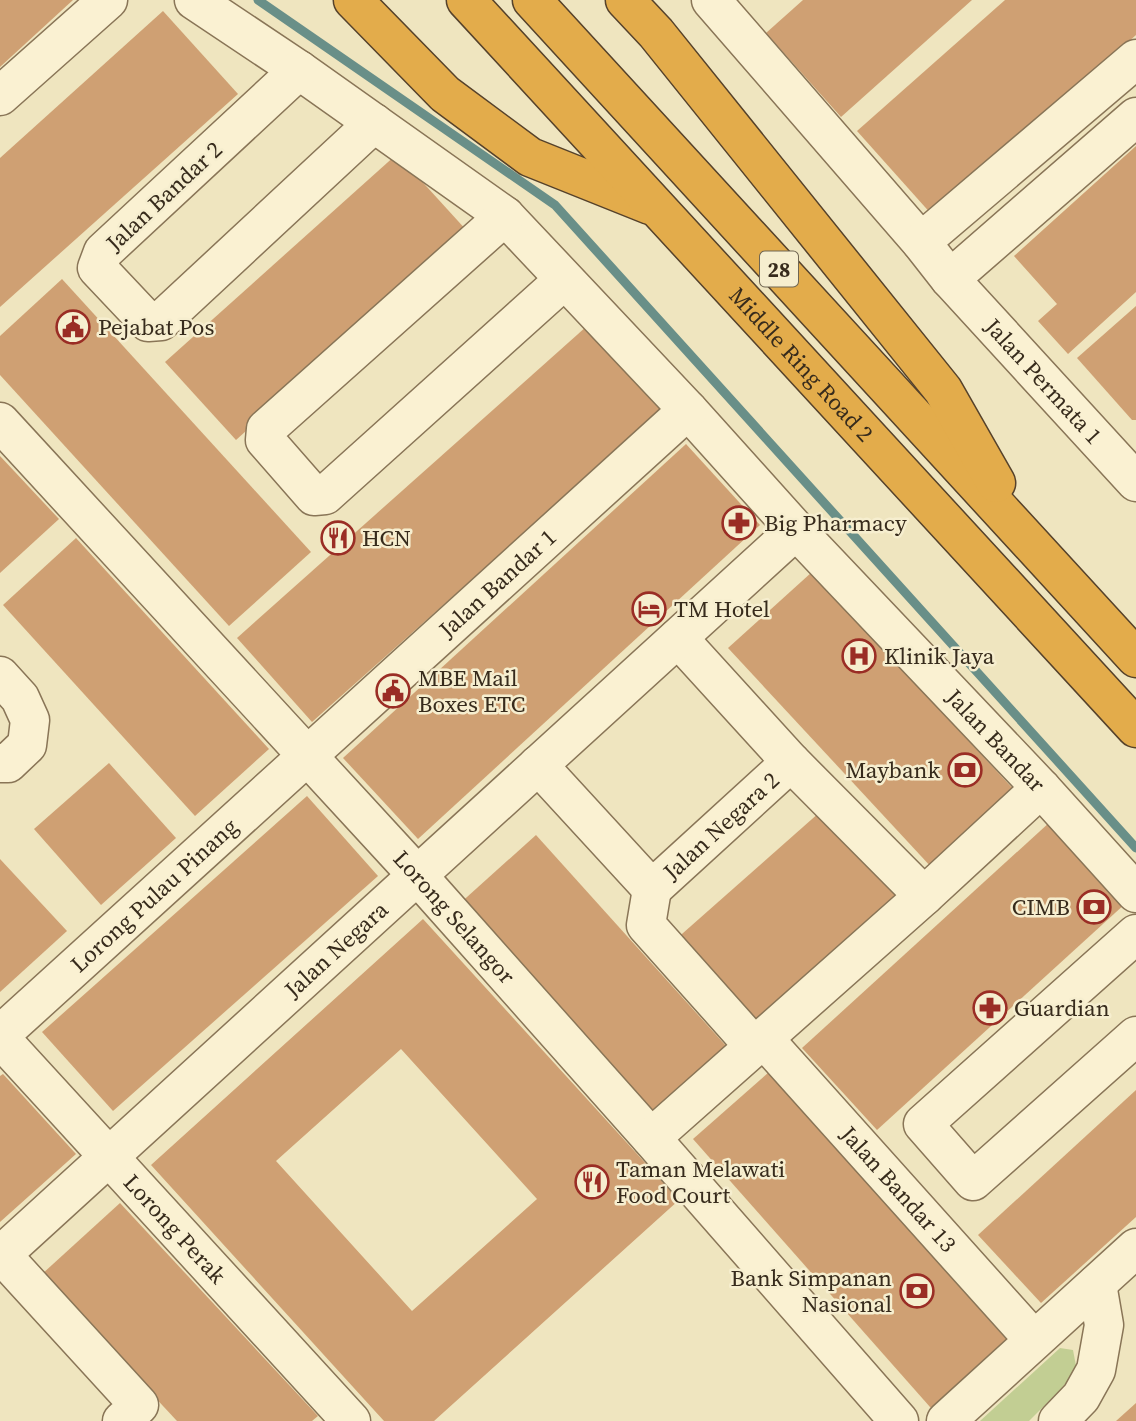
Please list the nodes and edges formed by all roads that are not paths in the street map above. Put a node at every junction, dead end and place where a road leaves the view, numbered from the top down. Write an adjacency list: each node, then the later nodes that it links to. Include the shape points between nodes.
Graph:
1 (108, 0): 12 (street)
2 (194, 0): 11 (street, Jalan Bandar)
3 (334, 0): 9 (highway)
4 (353, 0): 9 (highway)
5 (466, 0): 15 (highway, Middle Ring Road 2 / 28)
6 (532, 0): 24 (highway, Middle Ring Road 2 / 28)
7 (625, 0): 24 (highway, via 943,390)
8 (712, 1): 17 (street, Jalan Permata 1)
9 (380, 29): 15 (highway, via 445,94 530,157)
10 (1136, 59): 17 (street)
11 (299, 70): 14 (street, Jalan Bandar); 14 (street, Jalan Bandar 2, via 103,252 97,268 148,322 161,321)
12 (0, 96)
13 (1136, 117): 18 (street)
14 (374, 123): 16 (street, Jalan Bandar)
15 (658, 208): 28 (highway, Middle Ring Road 2 / 28)
16 (505, 216): 19 (street, Jalan Bandar); 19 (street, via 267,429 265,440 314,496 325,495)
17 (921, 242): 18 (street, Jalan Permata 1)
18 (950, 279): 22 (street, Jalan Permata 1)
19 (565, 280): 20 (street, Jalan Bandar)
20 (688, 410): 23 (street, Jalan Bandar); 29 (street, Jalan Bandar 1)
21 (0, 422): 29 (street, Lorong Selangor)
22 (1136, 482)
23 (796, 530): 25 (street, Jalan Negara); 33 (street, Jalan Bandar)
24 (1027, 539): 26 (highway, Middle Ring Road 2 / 28)
25 (678, 638): 30 (street, Jalan Negara 2); 32 (street, Jalan Negara)
26 (1136, 658)
27 (0, 676): 31 (street, via 20,698 30,720 27,745 8,763)
28 (1136, 728)
29 (308, 755): 34 (street, Lorong Selangor); 39 (street, Lorong Pulau Pinang)
30 (791, 762): 35 (street, Jalan Negara 2); 37 (street)
31 (0, 763)
32 (538, 765): 34 (street, Jalan Negara); 35 (street, Jalan Negara 2)
33 (1041, 788): 36 (street, Jalan Bandar); 37 (street)
34 (417, 875): 42 (street, Lorong Selangor); 43 (street, Jalan Negara)
35 (652, 889): 41 (street, Jalan Bandar 13, via 646,925)
36 (1136, 893)
37 (924, 895): 41 (street)
38 (1136, 934): 40 (street, via 923,1124 973,1181)
39 (0, 1036): 43 (street, Lorong Perak)
40 (1136, 1036)
41 (759, 1042): 42 (street); 47 (street, Jalan Bandar 13)
42 (651, 1138): 50 (street, Lorong Selangor)
43 (108, 1156): 45 (street, Jalan Negara); 49 (street, Lorong Perak)
44 (1135, 1250): 46 (street)
45 (1, 1255): 48 (street)
46 (1097, 1284): 47 (street); 52 (street, via 1104,1325 1096,1370 1081,1397)
47 (1034, 1340): 51 (street)
48 (139, 1416)
49 (345, 1419)
50 (899, 1421)
51 (946, 1421)
52 (1058, 1421)

